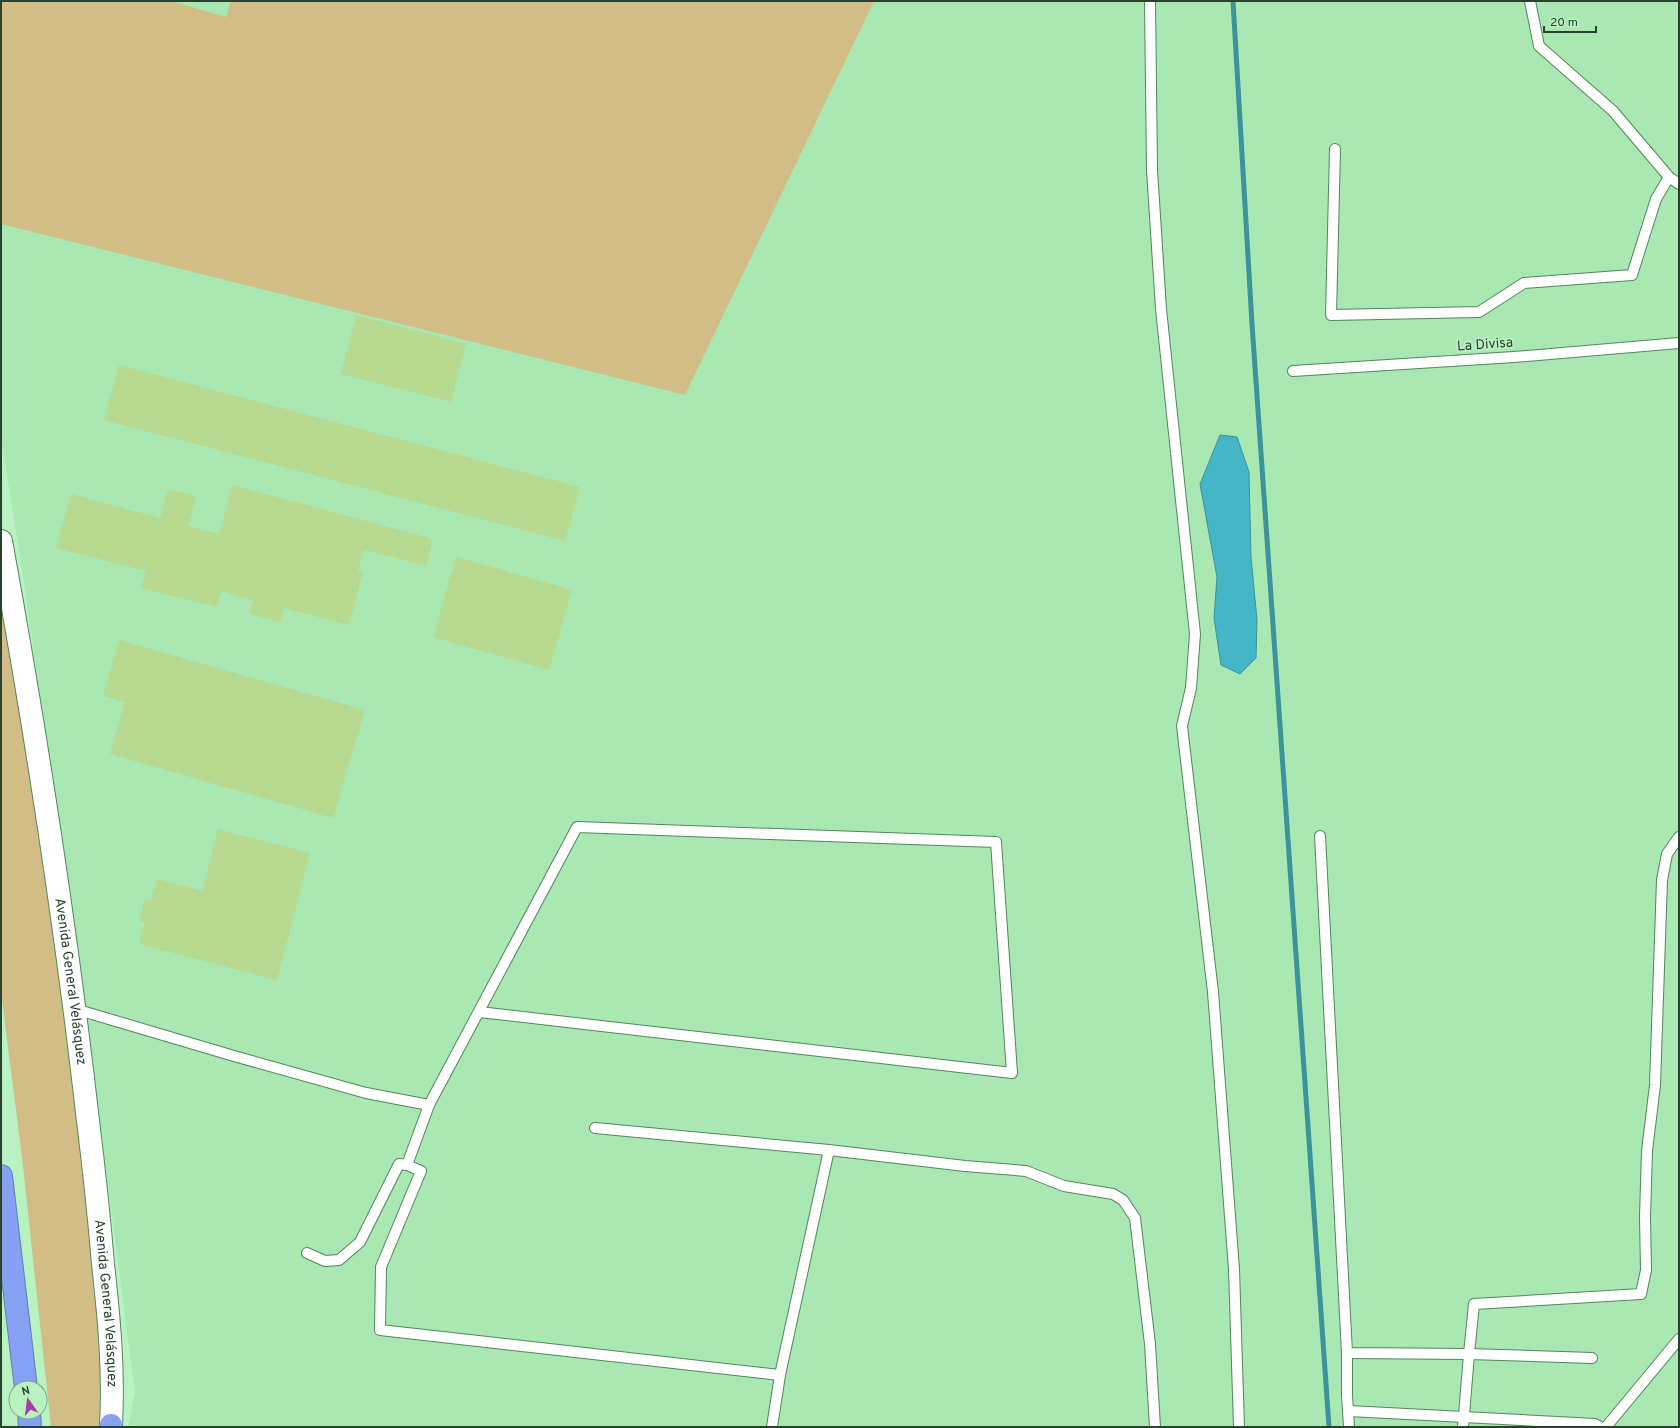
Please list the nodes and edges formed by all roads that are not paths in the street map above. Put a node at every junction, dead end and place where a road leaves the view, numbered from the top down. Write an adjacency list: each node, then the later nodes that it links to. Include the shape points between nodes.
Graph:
1 (1150, 1): 30 (lane, via 1152,170 1161,309 1195,634 1191,688 1182,726 1213,992 1234,1269)
2 (1530, 1): 4 (lane, via 1539,46 1614,111)
3 (1335, 149): 4 (lane, via 1331,315 1479,312 1524,283 1632,275 1656,199)
4 (1669, 177): 5 (lane)
5 (1679, 184)
6 (1679, 344): 7 (lane, La Divisa)
7 (1293, 371)
8 (1, 541): 11 (street, Avenida General Velásquez, via 42,779)
9 (1320, 836): 20 (lane)
10 (1679, 837): 21 (lane, via 1667,854 1662,880 1654,1085 1647,1150 1646,1270 1641,1294 1474,1304)
11 (75, 1009): 13 (lane, via 366,1093); 27 (street, Avenida General Velásquez, via 111,1346)
12 (479, 1012): 12 (lane, via 578,827 996,842 1012,1073); 13 (lane)
13 (429, 1105): 16 (lane)
14 (594, 1128): 15 (lane)
15 (828, 1150): 23 (lane); 29 (lane, via 1026,1171 1064,1186 1113,1194 1123,1200 1135,1218 1150,1344)
16 (407, 1165): 18 (lane, via 398,1164 360,1242 339,1260 325,1261); 23 (lane, via 421,1171 381,1267 380,1330)
17 (1, 1176): 24 (highway)
18 (308, 1253)
19 (1679, 1339): 34 (lane)
20 (1347, 1353): 21 (lane); 25 (lane)
21 (1469, 1354): 22 (lane); 26 (lane)
22 (1592, 1358)
23 (780, 1375): 28 (lane)
24 (25, 1380)
25 (1349, 1411): 26 (lane); 31 (lane)
26 (1464, 1416): 32 (lane); 33 (lane, via 1595,1424)
27 (111, 1426)
28 (772, 1427)
29 (1155, 1427)
30 (1239, 1427)
31 (1350, 1427)
32 (1464, 1427)
33 (1600, 1427)
34 (1606, 1427)

